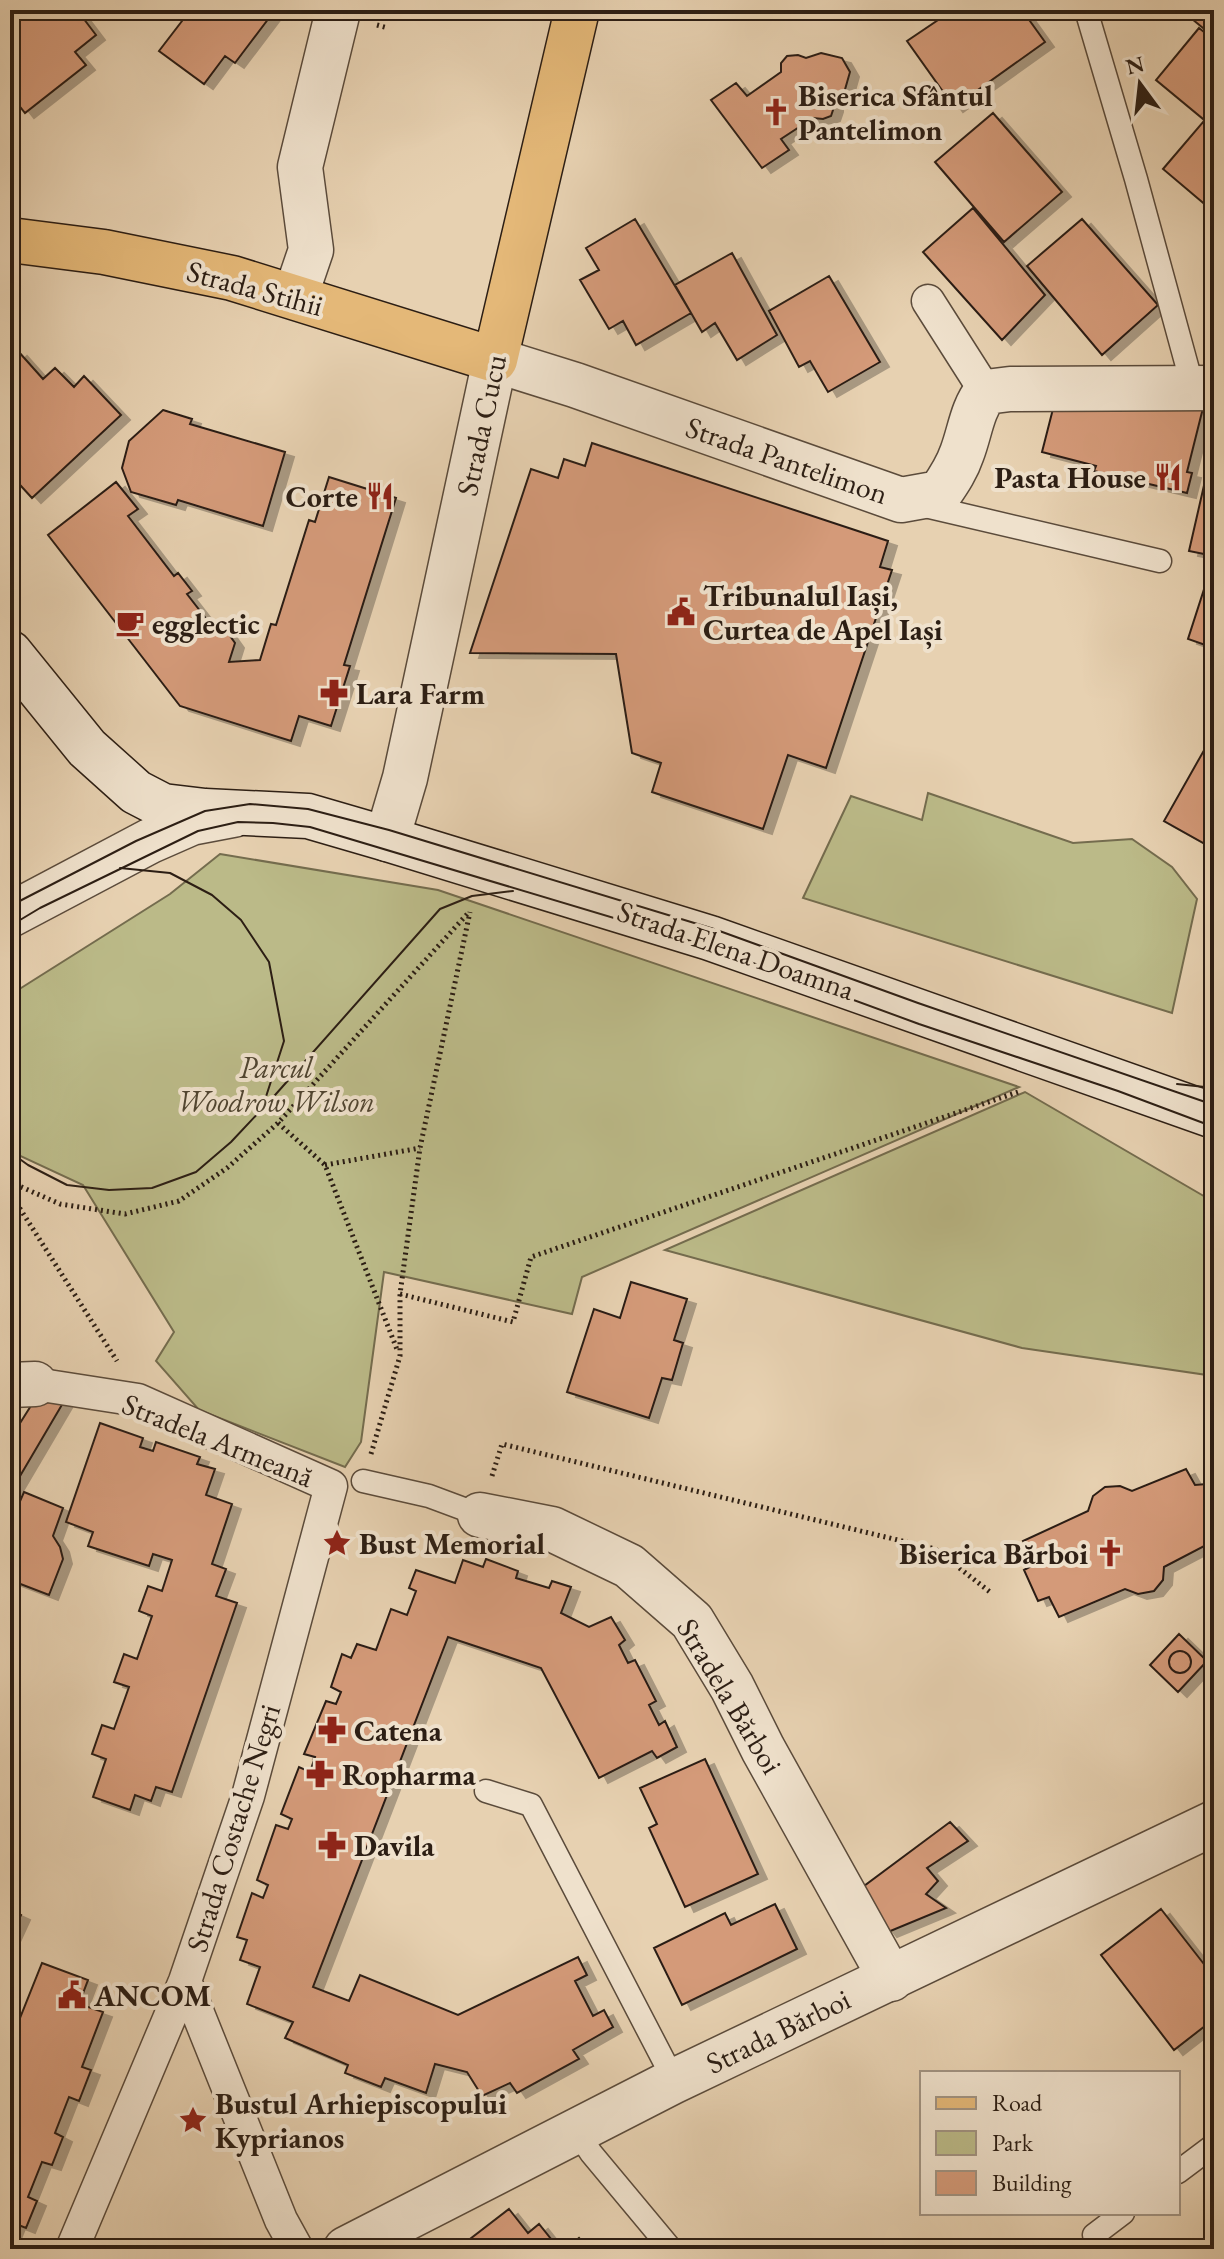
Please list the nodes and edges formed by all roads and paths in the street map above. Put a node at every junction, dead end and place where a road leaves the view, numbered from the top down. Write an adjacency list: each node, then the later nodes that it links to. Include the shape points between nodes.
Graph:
1 (336, 10): 5 (street, via 300,167 311,250)
2 (577, 10): 7 (main road, Strada Cucu)
3 (1086, 10): 8 (lane)
4 (10, 240): 5 (main road, Strada Stihii, via 118,255)
5 (295, 297): 7 (main road, Strada Stihii)
6 (928, 301): 9 (street)
7 (495, 360): 10 (street, Strada Pantelimon); 14 (street, Strada Cucu, via 405,778)
8 (1204, 388): 9 (street)
9 (986, 392): 10 (street, Strada Pantelimon, via 940,493)
10 (901, 500): 11 (lane)
11 (1160, 561)
12 (10, 653): 13 (street, via 87,748 136,792 163,806)
13 (249, 812): 14 (street, Strada Elena Doamna, via 308,816); 15 (street, via 191,823)
14 (387, 839): 17 (street, Strada Elena Doamna, via 710,938)
15 (10, 915)
16 (1022, 1091): 25 (path, via 531,1257 513,1322)
17 (1145, 1091): 18 (street); 19 (street, Strada Elena Doamna)
18 (1214, 1097)
19 (1214, 1116)
20 (278, 1123): 21 (path, via 470,912); 22 (path); 23 (path, via 179,1201 125,1214 60,1204)
21 (420, 1148): 22 (path); 25 (path)
22 (325, 1165): 27 (path)
23 (10, 1182)
24 (10, 1193): 26 (path)
25 (400, 1294): 27 (path)
26 (114, 1356)
27 (400, 1356): 29 (path)
28 (23, 1385): 30 (street, Stradela Armeană, via 138,1400)
29 (363, 1481): 31 (lane, via 429,1496)
30 (331, 1486): 36 (street, Strada Costache Negri, via 248,1796)
31 (480, 1515): 32 (path, via 502,1444 935,1549); 35 (street, Stradela Bărboi, via 552,1529 629,1566 692,1621)
32 (990, 1592)
33 (486, 1791): 37 (lane, via 531,1805)
34 (1214, 1823): 35 (street, Strada Bărboi)
35 (891, 1979): 37 (street, Strada Bărboi)
36 (185, 1981): 44 (street, Strada Costache Negri); 45 (street)
37 (672, 2082): 38 (street, Strada Bărboi)
38 (576, 2130): 43 (street, Strada Bărboi); 46 (lane)
39 (1214, 2145): 40 (lane)
40 (1180, 2170)
41 (1120, 2215): 42 (lane)
42 (1094, 2235)
43 (364, 2245)
44 (72, 2249)
45 (297, 2249)
46 (671, 2249)

